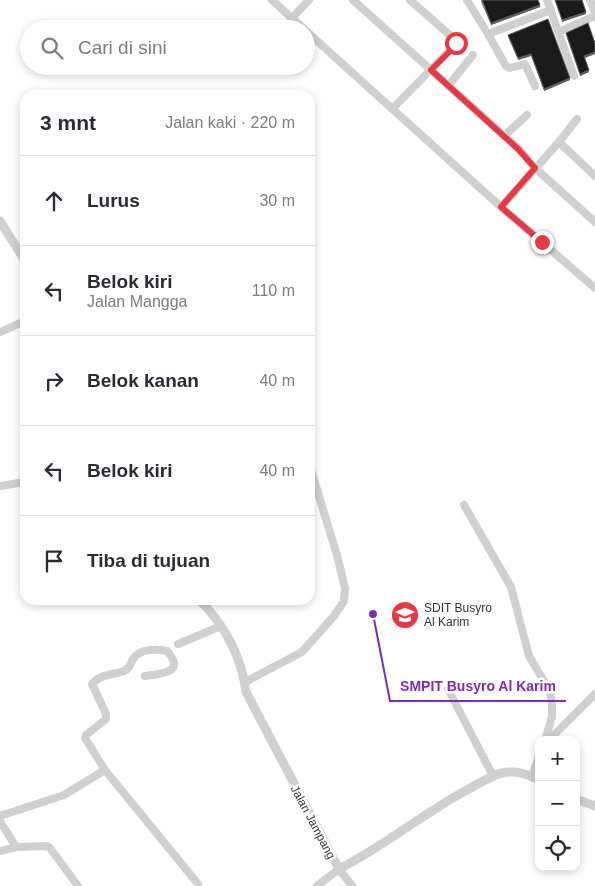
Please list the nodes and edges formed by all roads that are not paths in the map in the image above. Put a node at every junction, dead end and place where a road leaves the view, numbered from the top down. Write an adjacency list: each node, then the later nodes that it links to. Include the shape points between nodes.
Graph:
1 (272, 0): 11 (street)
2 (309, 0): 11 (street)
3 (353, 0): 16 (street)
4 (410, 0): 16 (street, via 456,43)
5 (467, 0): 13 (street)
6 (547, 0): 8 (street)
7 (590, 0): 9 (street)
8 (550, 10): 12 (street); 13 (street)
9 (595, 12)
10 (595, 16): 12 (street)
11 (292, 18)
12 (559, 32): 17 (street)
13 (488, 34): 19 (street, via 506,66 526,64)
14 (315, 39): 20 (street)
15 (473, 55): 18 (street)
16 (431, 70): 18 (street); 20 (street)
17 (574, 76)
18 (448, 86): 23 (street)
19 (535, 86)
20 (392, 109): 27 (street)
21 (528, 114): 23 (street)
22 (577, 119): 24 (street)
23 (504, 136): 25 (street)
24 (559, 142): 25 (street); 26 (street)
25 (535, 168): 27 (street); 29 (street)
26 (595, 176)
27 (501, 207): 31 (street)
28 (0, 221): 30 (street)
29 (595, 222)
30 (20, 253)
31 (595, 288)
32 (20, 323): 33 (street)
33 (0, 332)
34 (20, 483): 36 (street)
35 (315, 483): 42 (street, via 337,555 345,588 344,601 302,652)
36 (0, 486)
37 (464, 504): 45 (street, via 511,587 529,656 550,691 552,718)
38 (204, 605): 39 (street, Jalan Jampang)
39 (221, 626): 40 (street); 42 (street, Jalan Jampang, via 233,647)
40 (178, 644)
41 (145, 676): 47 (street, via 172,669 173,661 167,651 152,650 138,654 127,670 107,674 92,684 106,719 85,738)
42 (245, 682): 56 (street, Jalan Jampang, via 246,692)
43 (448, 689): 48 (street)
44 (595, 694): 46 (street)
45 (546, 736)
46 (553, 736)
47 (105, 770): 52 (street, via 64,795); 57 (street)
48 (494, 776): 49 (street, Jalan Jampang, via 520,772); 56 (street, Jalan Jampang, via 438,806 378,848)
49 (535, 778)
50 (580, 800): 51 (street)
51 (595, 806)
52 (0, 816)
53 (0, 821): 54 (street)
54 (16, 847): 55 (street); 58 (street, via 50,848)
55 (0, 851)
56 (339, 870): 59 (street); 60 (street)
57 (198, 884)
58 (78, 886)
59 (317, 886)
60 (352, 886)

